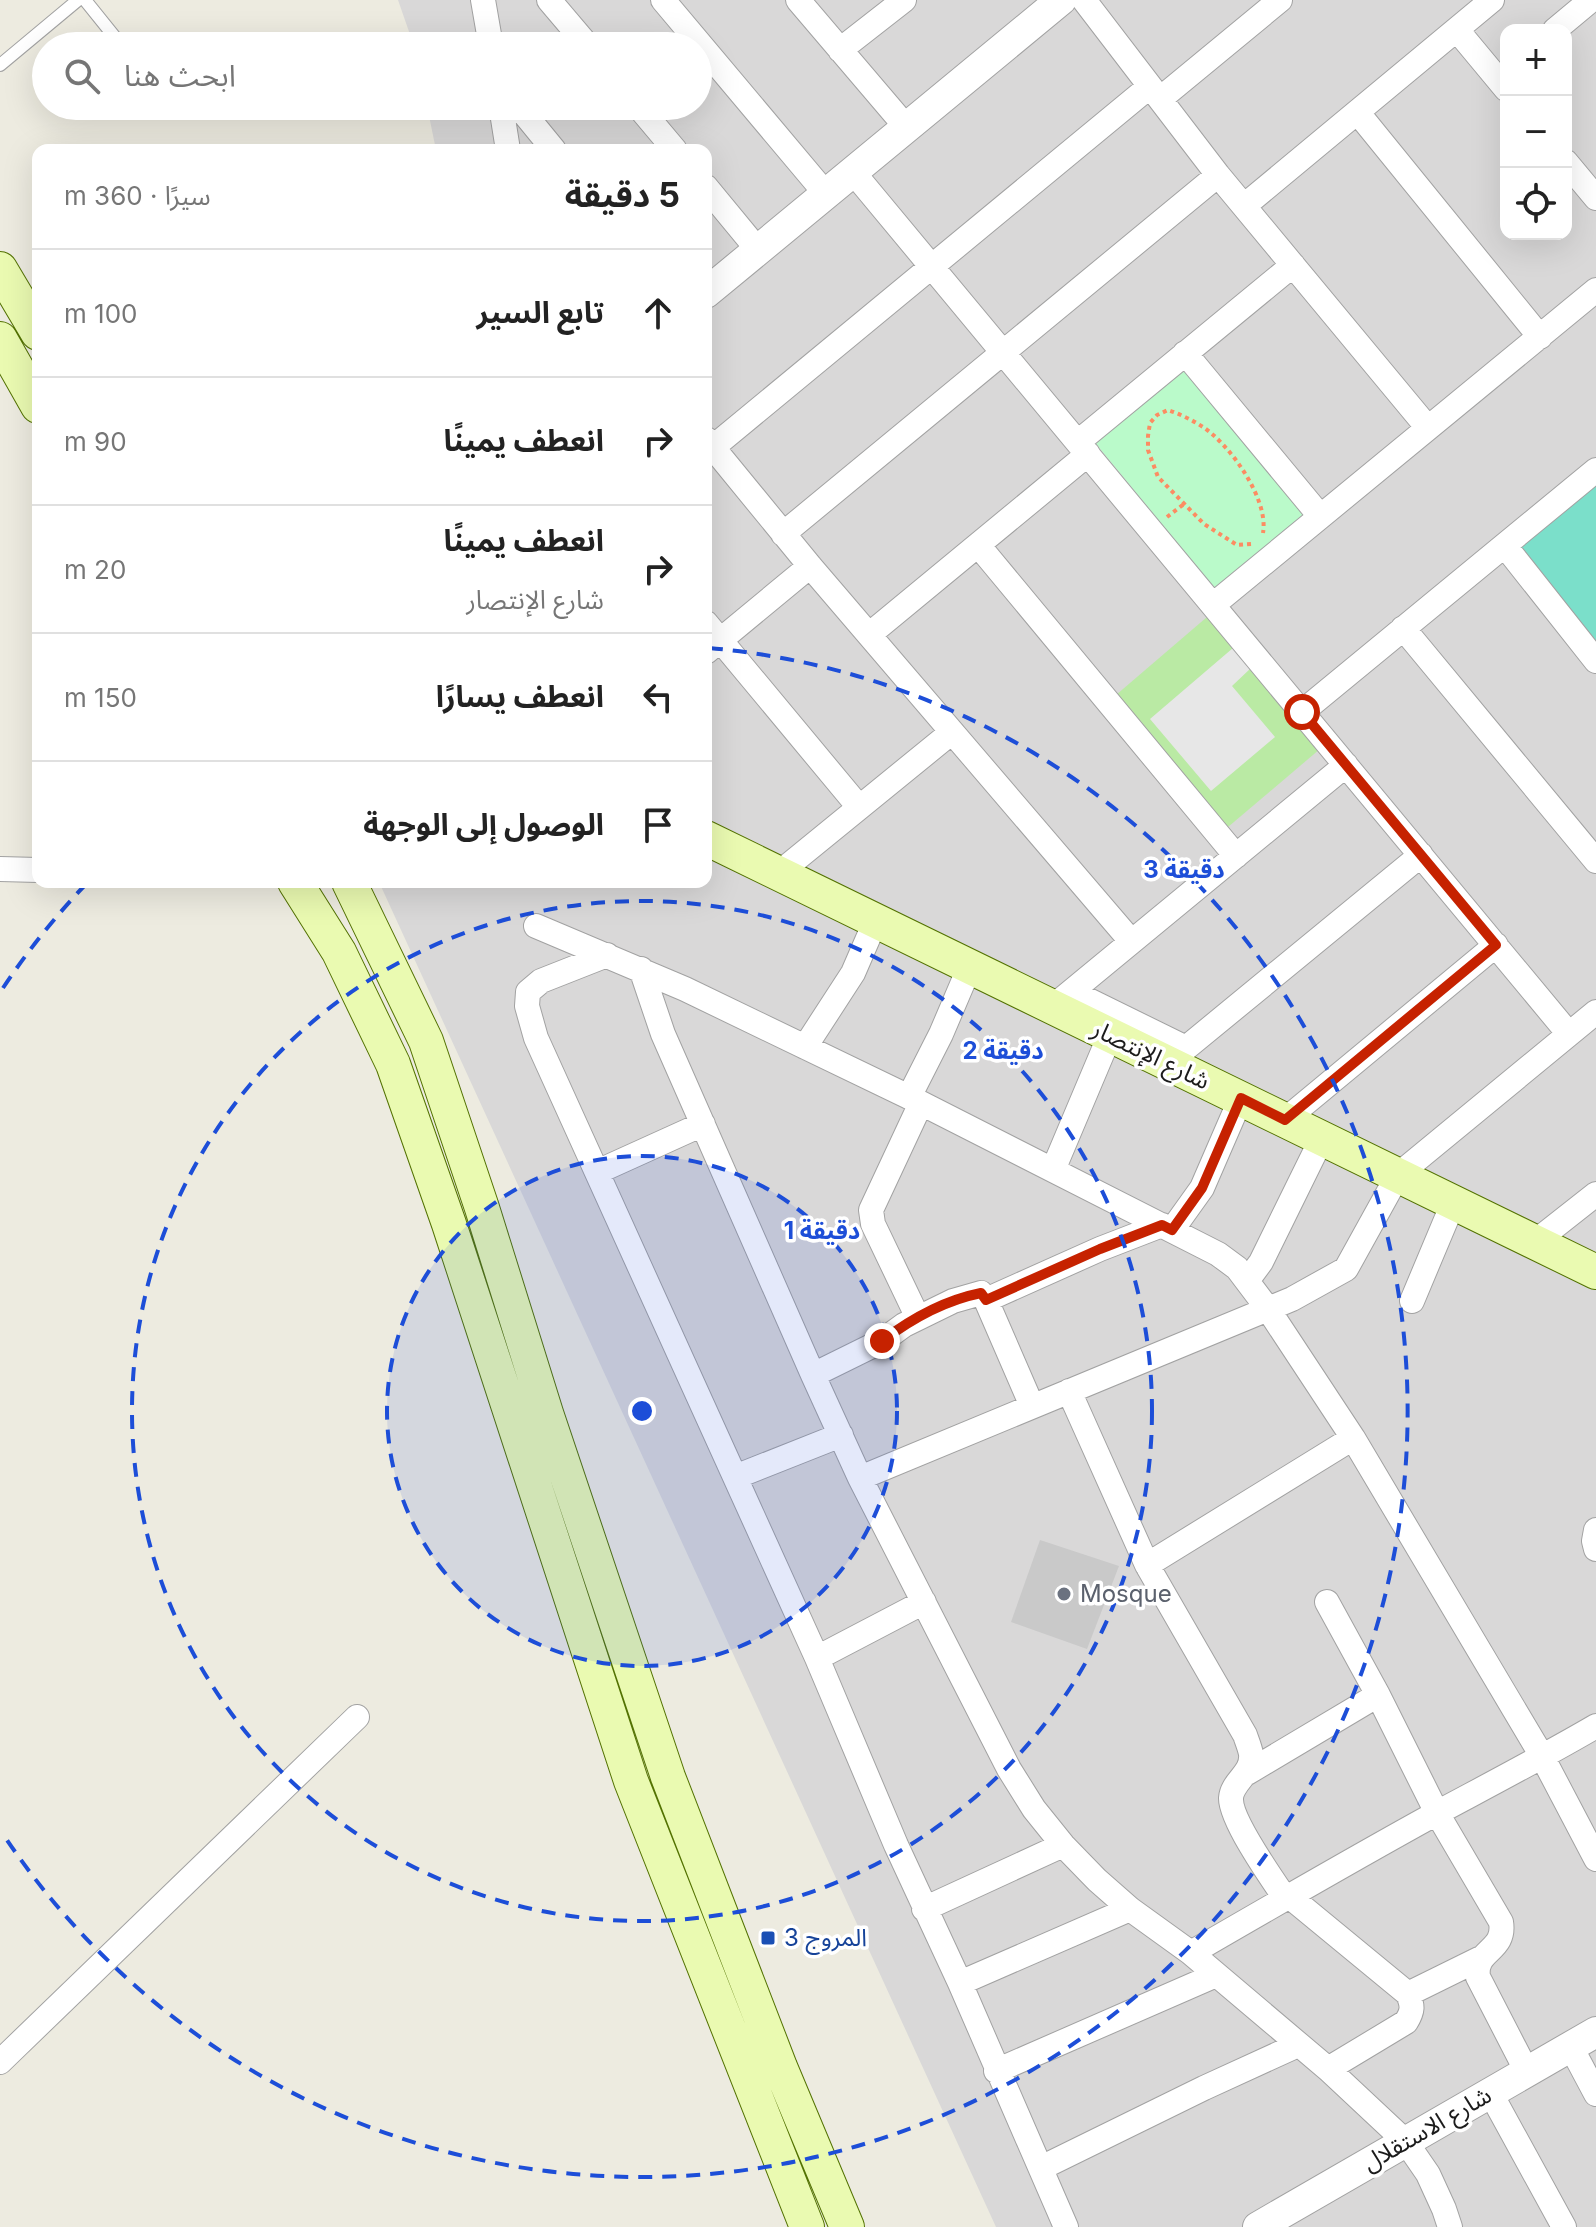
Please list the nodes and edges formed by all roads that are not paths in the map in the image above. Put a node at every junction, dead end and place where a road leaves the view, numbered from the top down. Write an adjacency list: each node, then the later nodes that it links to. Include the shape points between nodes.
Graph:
1 (78, 0): 15 (lane)
2 (85, 0): 16 (lane)
3 (483, 0): 17 (street)
4 (549, 0): 18 (street)
5 (663, 0): 19 (street)
6 (798, 0): 21 (street)
7 (904, 0): 21 (street)
8 (1084, 0): 25 (street)
9 (1280, 0): 25 (street)
10 (1492, 0): 14 (street)
11 (1591, 0): 13 (street)
12 (1054, 2): 30 (street)
13 (1562, 24)
14 (1457, 30): 24 (street); 26 (street)
15 (40, 32)
16 (111, 32)
17 (489, 32)
18 (576, 32)
19 (690, 32)
20 (32, 38): 23 (lane)
21 (840, 50): 30 (street)
22 (712, 58): 38 (street)
23 (0, 65)
24 (1500, 77)
25 (1154, 93): 36 (street); 43 (street)
26 (1358, 113): 40 (street); 48 (street)
27 (503, 120): 31 (street)
28 (529, 120): 32 (street)
29 (650, 120): 33 (street)
30 (907, 128): 35 (street)
31 (507, 144)
32 (549, 144)
33 (670, 144)
34 (1571, 168): 39 (street)
35 (853, 172): 38 (street); 43 (street)
36 (1218, 175): 40 (street); 50 (street)
37 (712, 194): 41 (street)
38 (826, 194): 41 (street)
39 (1596, 198)
40 (1244, 206): 42 (street)
41 (758, 250): 45 (street)
42 (1293, 265): 51 (street); 53 (street)
43 (932, 267): 50 (street); 54 (street)
44 (0, 269): 47 (main road)
45 (712, 288)
46 (1596, 290): 48 (street)
47 (32, 323)
48 (1540, 337): 53 (street)
49 (0, 339): 52 (main road)
50 (1003, 353): 56 (street); 59 (street)
51 (1185, 353): 56 (street); 58 (street)
52 (32, 395)
53 (1428, 428): 58 (street)
54 (712, 442)
55 (712, 448): 59 (street)
56 (1083, 448): 60 (street); 63 (street)
57 (1596, 470): 61 (street)
58 (1320, 516): 63 (street)
59 (783, 534): 62 (street)
60 (978, 545): 65 (street); 75 (street)
61 (1505, 546): 64 (street); 68 (street)
62 (810, 566): 65 (street); 66 (street)
63 (1213, 605): 69 (street)
64 (1403, 628): 69 (street); 76 (street)
65 (870, 634): 70 (street)
66 (712, 637)
67 (712, 639): 72 (street)
68 (1596, 661)
69 (1302, 712): 71 (street)
70 (952, 732): 72 (street); 86 (street)
71 (1346, 765): 74 (street); 75 (street)
72 (859, 807): 79 (street)
73 (712, 841): 79 (main road, شارع الإنتصار)
74 (1421, 855): 87 (street); 91 (street, via 1186,1048)
75 (1236, 856): 86 (street)
76 (1596, 861)
77 (0, 869): 78 (street)
78 (32, 870)
79 (779, 873): 83 (main road, شارع الإنتصار)
80 (299, 888): 153 (main road, via 339,952 393,1064 631,1781)
81 (352, 888): 84 (main road)
82 (365, 888): 84 (main road)
83 (876, 920): 89 (main road, شارع الإنتصار); 95 (street, via 853,973)
84 (371, 924): 154 (main road, via 426,1041 668,1777)
85 (536, 926): 88 (street)
86 (1131, 941): 91 (street)
87 (1496, 945): 93 (street); 98 (street)
88 (607, 955): 90 (street); 102 (street, via 541,981 528,992 527,1006 536,1038)
89 (970, 966): 91 (main road, شارع الإنتصار); 97 (street)
90 (641, 969): 95 (street); 99 (street)
91 (1063, 999): 94 (main road, شارع الإنتصار)
92 (1596, 1012): 93 (street)
93 (1569, 1034): 103 (street)
94 (1110, 1035): 96 (main road, شارع الإنتصار); 101 (street)
95 (805, 1047): 97 (street)
96 (1241, 1098): 98 (main road, شارع الإنتصار); 106 (street, via 1202,1188)
97 (915, 1100): 101 (street); 113 (street, via 871,1210)
98 (1285, 1120): 100 (main road, شارع الإنتصار)
99 (703, 1124): 102 (street); 114 (street)
100 (1322, 1138): 103 (main road, شارع الإنتصار); 109 (street)
101 (1053, 1170): 106 (street)
102 (597, 1172): 119 (street)
103 (1398, 1175): 105 (main road, شارع الإنتصار); 112 (street, via 1346,1269)
104 (1596, 1194): 107 (street)
105 (1454, 1201): 107 (main road, شارع الإنتصار); 111 (street)
106 (1167, 1228): 109 (street, via 1218,1254); 110 (street, via 1100,1249)
107 (1535, 1242): 108 (main road, شارع الإنتصار)
108 (1596, 1272)
109 (1247, 1281): 112 (street)
110 (986, 1300): 113 (street, via 981,1293 967,1296); 116 (street)
111 (1412, 1301)
112 (1268, 1309): 115 (street); 118 (street)
113 (918, 1318): 114 (street)
114 (813, 1375): 117 (street)
115 (1069, 1391): 116 (street); 123 (street)
116 (1032, 1406): 120 (street)
117 (841, 1435): 119 (street); 120 (street)
118 (1353, 1438): 123 (street); 130 (street)
119 (735, 1477): 126 (street)
120 (860, 1478): 124 (street)
121 (1596, 1530): 122 (street)
122 (1596, 1549)
123 (1147, 1565): 131 (street, via 1245,1735 1252,1755)
124 (924, 1602): 126 (street); 133 (street, via 1009,1769)
125 (1327, 1602): 127 (street)
126 (817, 1658): 136 (street)
127 (1378, 1695): 131 (street); 132 (street)
128 (357, 1717): 145 (street)
129 (1596, 1726): 130 (street)
130 (1543, 1758): 132 (street); 134 (street)
131 (1247, 1773): 135 (street, via 1230,1801 1263,1865)
132 (1437, 1813): 135 (street); 139 (street, via 1501,1922 1497,1944)
133 (1063, 1845): 136 (street); 137 (street)
134 (1596, 1859)
135 (1287, 1897): 138 (street); 142 (street)
136 (924, 1909): 141 (street)
137 (1130, 1909): 138 (street); 141 (street)
138 (1191, 1953): 140 (street)
139 (1479, 1959): 142 (street); 148 (street, via 1482,1987)
140 (1216, 1975): 144 (street); 147 (street)
141 (960, 1983): 147 (street)
142 (1408, 1994): 146 (street, via 1413,2012 1406,2022)
143 (1583, 2040): 148 (street, شارع الاستقلال); 150 (street)
144 (1298, 2045): 146 (street); 152 (street)
145 (0, 2062)
146 (1328, 2069): 151 (street)
147 (996, 2071): 152 (street)
148 (1527, 2072): 149 (street, شارع الاستقلال)
149 (1490, 2092): 151 (street, شارع الاستقلال); 158 (street)
150 (1596, 2094)
151 (1406, 2142): 156 (street, شارع الاستقلال); 157 (street, via 1428,2174)
152 (1041, 2168): 155 (street)
153 (807, 2227)
154 (847, 2227)
155 (1066, 2227)
156 (1258, 2227)
157 (1450, 2227)
158 (1564, 2227)

